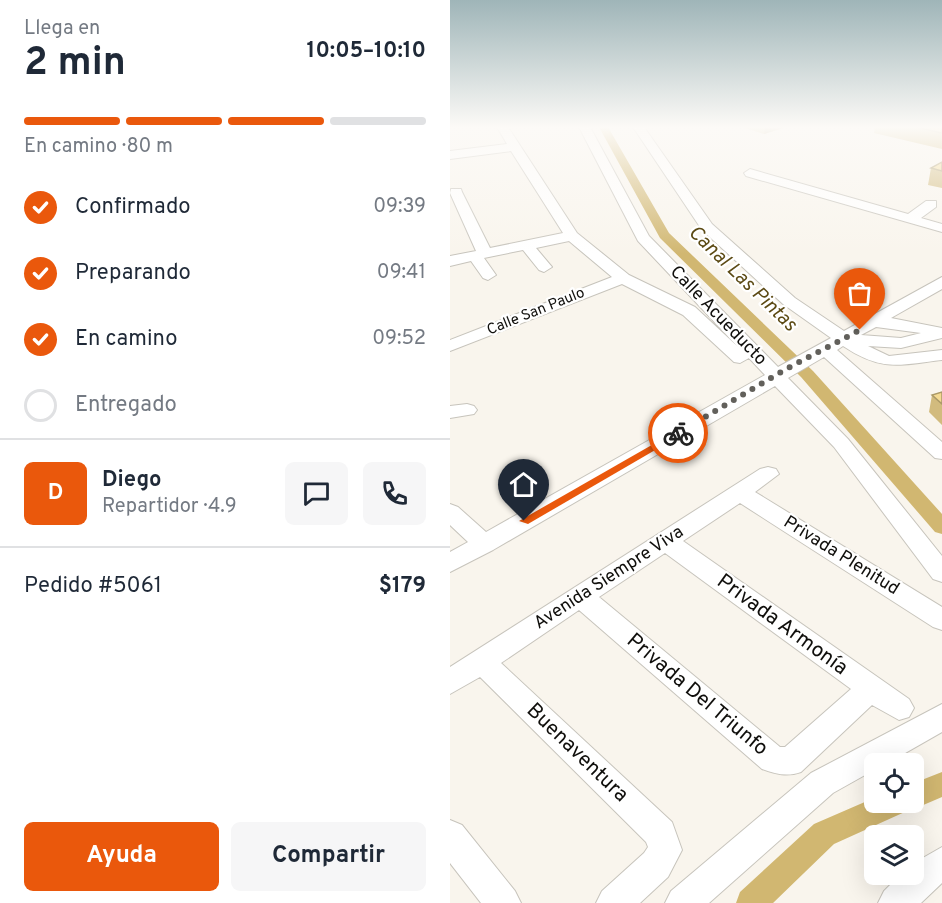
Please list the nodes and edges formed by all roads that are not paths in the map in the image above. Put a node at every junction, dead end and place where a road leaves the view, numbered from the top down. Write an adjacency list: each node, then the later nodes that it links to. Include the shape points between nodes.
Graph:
1 (528, 169): 11 (street)
2 (606, 169): 27 (street, Calle Acueducto, via 643,238)
3 (667, 169): 22 (street, via 707,226 789,301)
4 (750, 173): 7 (street)
5 (456, 192): 8 (street)
6 (931, 204): 7 (street)
7 (910, 219): 10 (street)
8 (467, 220): 9 (street); 13 (street)
9 (450, 223)
10 (942, 228)
11 (572, 236): 12 (street); 17 (street)
12 (526, 245): 13 (street); 15 (street)
13 (480, 255): 14 (street); 16 (street)
14 (450, 261)
15 (544, 267)
16 (488, 275)
17 (622, 278): 23 (street, Calle San Paulo); 27 (street, via 689,311)
18 (942, 282): 19 (street)
19 (911, 300): 20 (street); 21 (street, via 914,308)
20 (876, 322): 21 (street); 22 (street)
21 (942, 333): 22 (street, via 901,343); 26 (street)
22 (844, 339): 24 (street); 26 (street, via 870,356 889,361)
23 (450, 346)
24 (817, 352): 27 (street); 28 (street)
25 (942, 355): 26 (street)
26 (922, 359)
27 (776, 376): 33 (street); 35 (street, Calle Acueducto, via 841,443)
28 (942, 453)
29 (768, 474): 30 (street, Avenida Siempre Viva)
30 (740, 493): 32 (street, Avenida Siempre Viva); 37 (street, Privada Plenitud)
31 (450, 512): 33 (street)
32 (666, 541): 36 (street, Avenida Siempre Viva); 40 (street, Privada Armonía)
33 (485, 544): 34 (street)
34 (450, 563)
35 (942, 573)
36 (581, 597): 38 (street, Avenida Siempre Viva); 40 (street, Privada Del Triunfo, via 773,759 790,762 797,757)
37 (942, 620)
38 (482, 662): 39 (street, Avenida Siempre Viva); 46 (street, Buenaventura, via 660,833 664,850 656,866)
39 (450, 682)
40 (870, 689): 41 (street, Privada Armonía)
41 (899, 708)
42 (942, 717): 47 (street, via 822,783)
43 (450, 836): 45 (street)
44 (942, 864): 48 (street)
45 (503, 903)
46 (614, 903)
47 (683, 903)
48 (896, 903)

